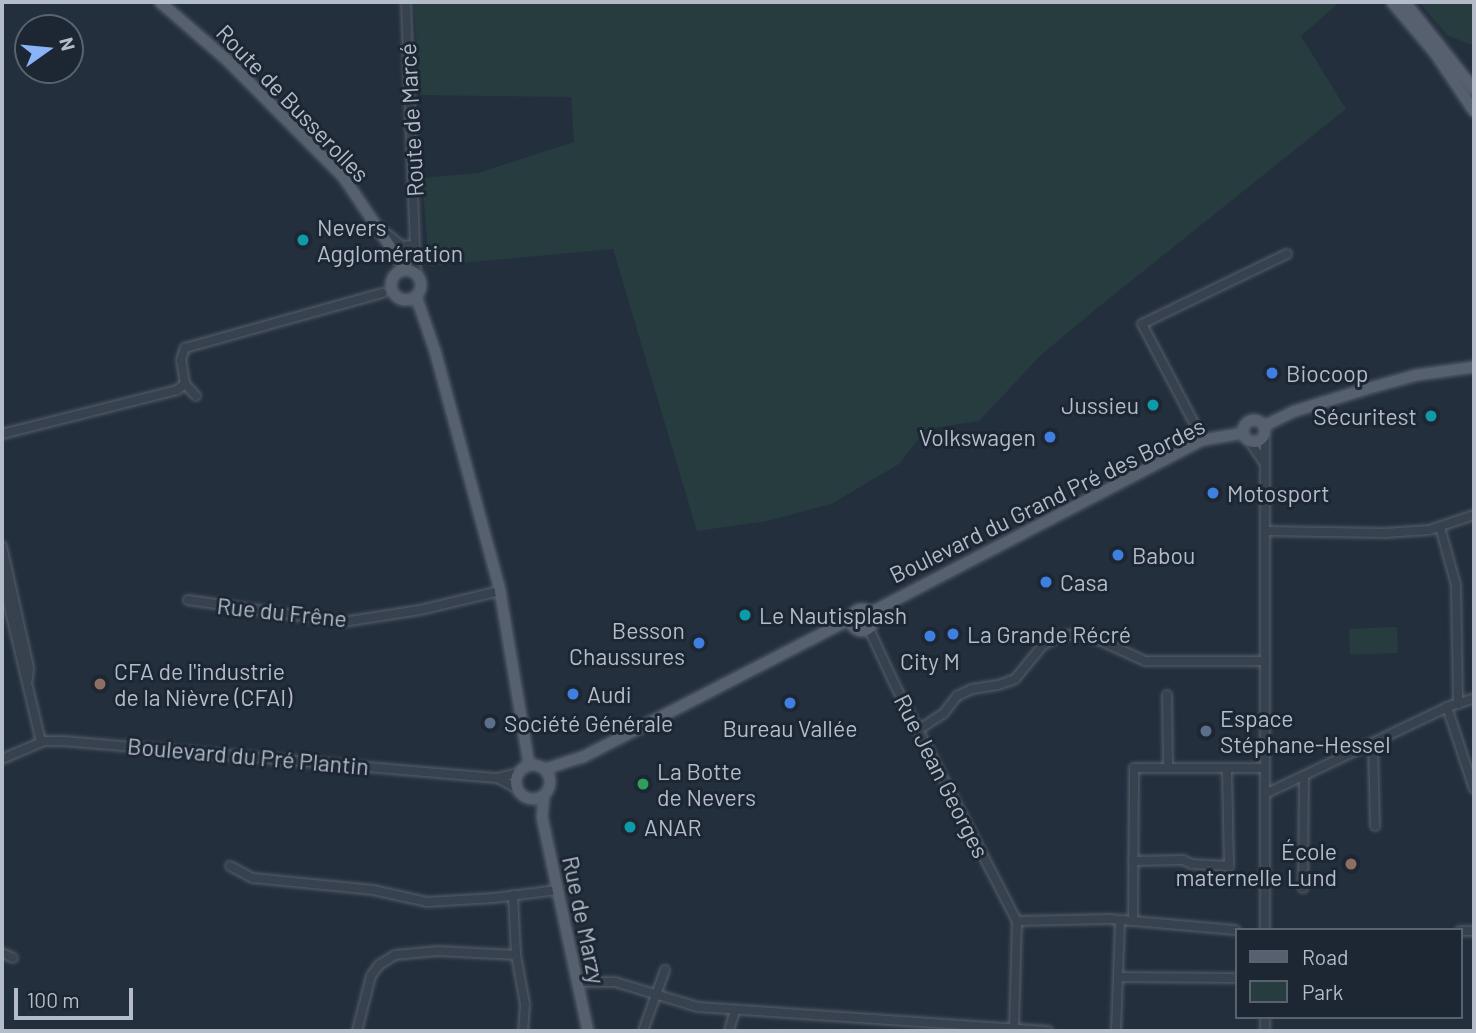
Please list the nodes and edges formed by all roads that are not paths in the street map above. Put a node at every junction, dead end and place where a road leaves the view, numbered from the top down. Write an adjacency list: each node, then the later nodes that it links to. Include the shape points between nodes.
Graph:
1 (160, 2): 7 (main road, Route de Busserolles, via 227,60 344,178)
2 (406, 2): 8 (street, Route de Marcé)
3 (1392, 2): 6 (main road, via 1435,52)
4 (1405, 2): 5 (main road)
5 (1474, 89)
6 (1474, 111)
7 (380, 228): 8 (street, via 399,245); 10 (main road, Route de Busserolles)
8 (415, 242): 10 (street, Route de Marcé)
9 (1287, 254): 24 (street, via 1142,324)
10 (407, 271): 11 (main road); 13 (main road, via 422,284)
11 (391, 285): 12 (main road); 14 (main road)
12 (382, 293): 14 (main road); 19 (street, via 185,348 181,360)
13 (416, 296): 14 (main road); 15 (main road)
14 (401, 298): 15 (main road)
15 (428, 333): 31 (main road)
16 (1474, 359): 18 (main road)
17 (1474, 367): 18 (main road)
18 (1434, 372): 21 (main road, via 1303,409)
19 (185, 384): 20 (street); 22 (street, via 177,390)
20 (196, 397)
21 (1264, 428): 23 (main road, via 1258,441); 23 (main road, via 1252,420 1244,426); 25 (street)
22 (2, 434)
23 (1246, 436): 24 (main road, Boulevard du Grand Pré des Bordes); 25 (street)
24 (1203, 440): 33 (main road, Boulevard du Grand Pré des Bordes)
25 (1265, 466): 28 (street)
26 (1474, 515): 27 (street)
27 (1440, 527): 28 (street, via 1385,533); 42 (street, via 1456,585)
28 (1265, 531): 38 (street)
29 (2, 546): 39 (street)
30 (2, 577): 39 (street)
31 (500, 591): 32 (street, Rue du Frêne, via 343,622); 49 (main road)
32 (188, 600)
33 (870, 613): 34 (main road, via 858,610); 37 (main road, via 873,623)
34 (852, 618): 35 (main road); 36 (main road)
35 (836, 628): 36 (main road); 47 (main road)
36 (856, 629): 37 (main road)
37 (869, 629): 44 (street, Rue Jean Georges)
38 (1265, 661): 44 (street, via 1145,660 1079,634 1061,636 1043,645 1015,679 957,696 943,714); 52 (street)
39 (28, 678): 45 (street)
40 (1167, 695): 50 (street)
41 (1474, 698): 42 (street)
42 (1458, 704): 43 (street)
43 (1447, 707): 46 (street); 59 (street)
44 (918, 730): 71 (street, Rue Jean Georges)
45 (41, 742): 48 (street, Boulevard du Pré Plantin); 56 (street, Boulevard du Pré Plantin, via 94,742)
46 (1373, 744): 55 (street); 64 (street)
47 (583, 757): 53 (main road); 57 (main road)
48 (2, 759)
49 (529, 765): 53 (main road); 54 (main road)
50 (1168, 768): 51 (street); 65 (street, via 1134,768)
51 (1227, 768): 52 (street); 65 (street, via 1228,866 1183,860)
52 (1265, 768): 60 (street)
53 (545, 769): 57 (main road)
54 (518, 773): 56 (street, Boulevard du Pré Plantin); 58 (main road)
55 (1304, 777): 60 (street); 67 (street)
56 (498, 778): 58 (street, Boulevard du Pré Plantin)
57 (551, 782): 61 (main road)
58 (517, 789): 62 (main road)
59 (1474, 789)
60 (1265, 794): 73 (street)
61 (544, 795): 62 (main road); 63 (main road, Rue de Marzy)
62 (530, 799): 63 (main road, Rue de Marzy)
63 (542, 817): 68 (main road, Rue de Marzy)
64 (1376, 826)
65 (1133, 861): 72 (street)
66 (230, 866): 69 (street, via 253,878 373,891 427,902)
67 (1303, 888)
68 (558, 890): 69 (street); 81 (main road, Rue de Marzy)
69 (513, 895): 76 (street)
70 (1120, 920): 71 (street); 72 (street); 79 (street)
71 (1017, 921): 85 (street)
72 (1133, 921): 74 (street)
73 (1265, 928)
74 (1234, 930)
75 (2, 953): 77 (street)
76 (516, 955): 86 (street, via 438,951 395,955 371,976); 87 (street, via 525,1004)
77 (13, 958)
78 (665, 970): 82 (street)
79 (1118, 977): 80 (street); 93 (street)
80 (1234, 978)
81 (578, 982): 82 (street, via 615,982); 88 (main road, Rue de Marzy)
82 (657, 995): 83 (street, via 698,1007); 89 (street)
83 (735, 1010): 84 (street); 90 (street)
84 (916, 1020): 85 (street); 91 (street)
85 (1014, 1028): 92 (street)
86 (357, 1031)
87 (523, 1031)
88 (588, 1031)
89 (643, 1031)
90 (729, 1031)
91 (915, 1031)
92 (1048, 1031)
93 (1116, 1031)

